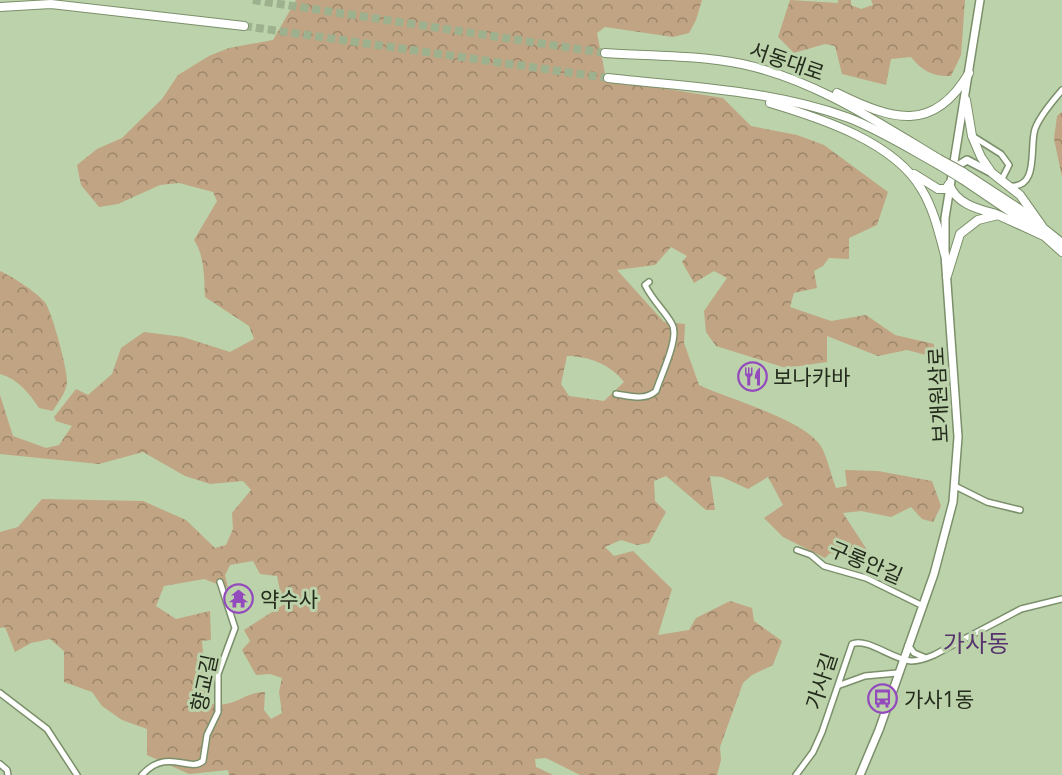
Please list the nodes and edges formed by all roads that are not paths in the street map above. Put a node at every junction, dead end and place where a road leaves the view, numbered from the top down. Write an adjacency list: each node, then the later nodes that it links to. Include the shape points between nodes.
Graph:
1 (980, 0): 5 (main road, 보개원삼로)
2 (0, 7): 3 (highway, via 51,4)
3 (244, 26)
4 (605, 53): 6 (highway, 서동대로, via 741,64)
5 (969, 74): 6 (highway, via 947,104 914,116 885,113 822,86); 10 (main road, 보개원삼로)
6 (786, 76): 12 (highway, 서동대로, via 856,108)
7 (608, 78): 9 (highway, 서동대로)
8 (1062, 90): 19 (street, via 1034,130 1032,164 1025,182)
9 (740, 94): 12 (highway, 서동대로, via 814,107 850,118); 14 (highway, via 794,110 863,138)
10 (966, 100): 11 (highway); 13 (main road, 보개원삼로)
11 (972, 136): 15 (highway); 17 (street, via 1001,154 1009,165)
12 (939, 162): 16 (highway, bridge)
13 (951, 170): 15 (main road, via 967,160); 18 (main road, 보개원삼로)
14 (909, 171): 18 (highway, via 938,189 946,189); 25 (highway, via 931,207)
15 (992, 173): 17 (highway)
16 (962, 176): 21 (highway); 22 (highway)
17 (1000, 181): 19 (highway)
18 (949, 184): 20 (highway, via 965,203); 25 (main road, 보개원삼로)
19 (1008, 186): 21 (highway, via 1020,195)
20 (998, 215): 22 (highway); 26 (highway, via 978,220 960,234)
21 (1042, 226): 23 (highway)
22 (1044, 236): 24 (highway)
23 (1062, 243)
24 (1062, 252)
25 (945, 255): 26 (main road, 보개원삼로)
26 (947, 276): 29 (main road, 보개원삼로, via 958,437)
27 (649, 282): 28 (street, via 645,285 654,304 673,325 673,344 656,391 640,398)
28 (616, 394)
29 (955, 486): 30 (street, via 987,502); 34 (main road, 보개원삼로, via 945,536)
30 (1020, 510)
31 (797, 550): 34 (street, 구롱안길, via 824,566 866,578)
32 (220, 582): 44 (street, 향교길, via 235,628 218,674 218,712 207,735 206,755 201,764 166,760 153,764)
33 (1062, 599): 36 (street, via 1021,609)
34 (921, 605): 35 (main road, 보개원삼로)
35 (907, 644): 36 (street, via 914,653); 37 (main road, 보개원삼로)
36 (926, 658): 37 (street)
37 (902, 659): 38 (main road, 보개원삼로); 45 (street, 가사길, via 860,642 852,644 822,732)
38 (897, 673): 39 (street, via 865,676); 46 (main road, 보개원삼로)
39 (840, 685)
40 (0, 693): 43 (street, via 47,729)
41 (0, 764): 42 (street)
42 (8, 775)
43 (77, 775)
44 (142, 775)
45 (796, 775)
46 (860, 775)

